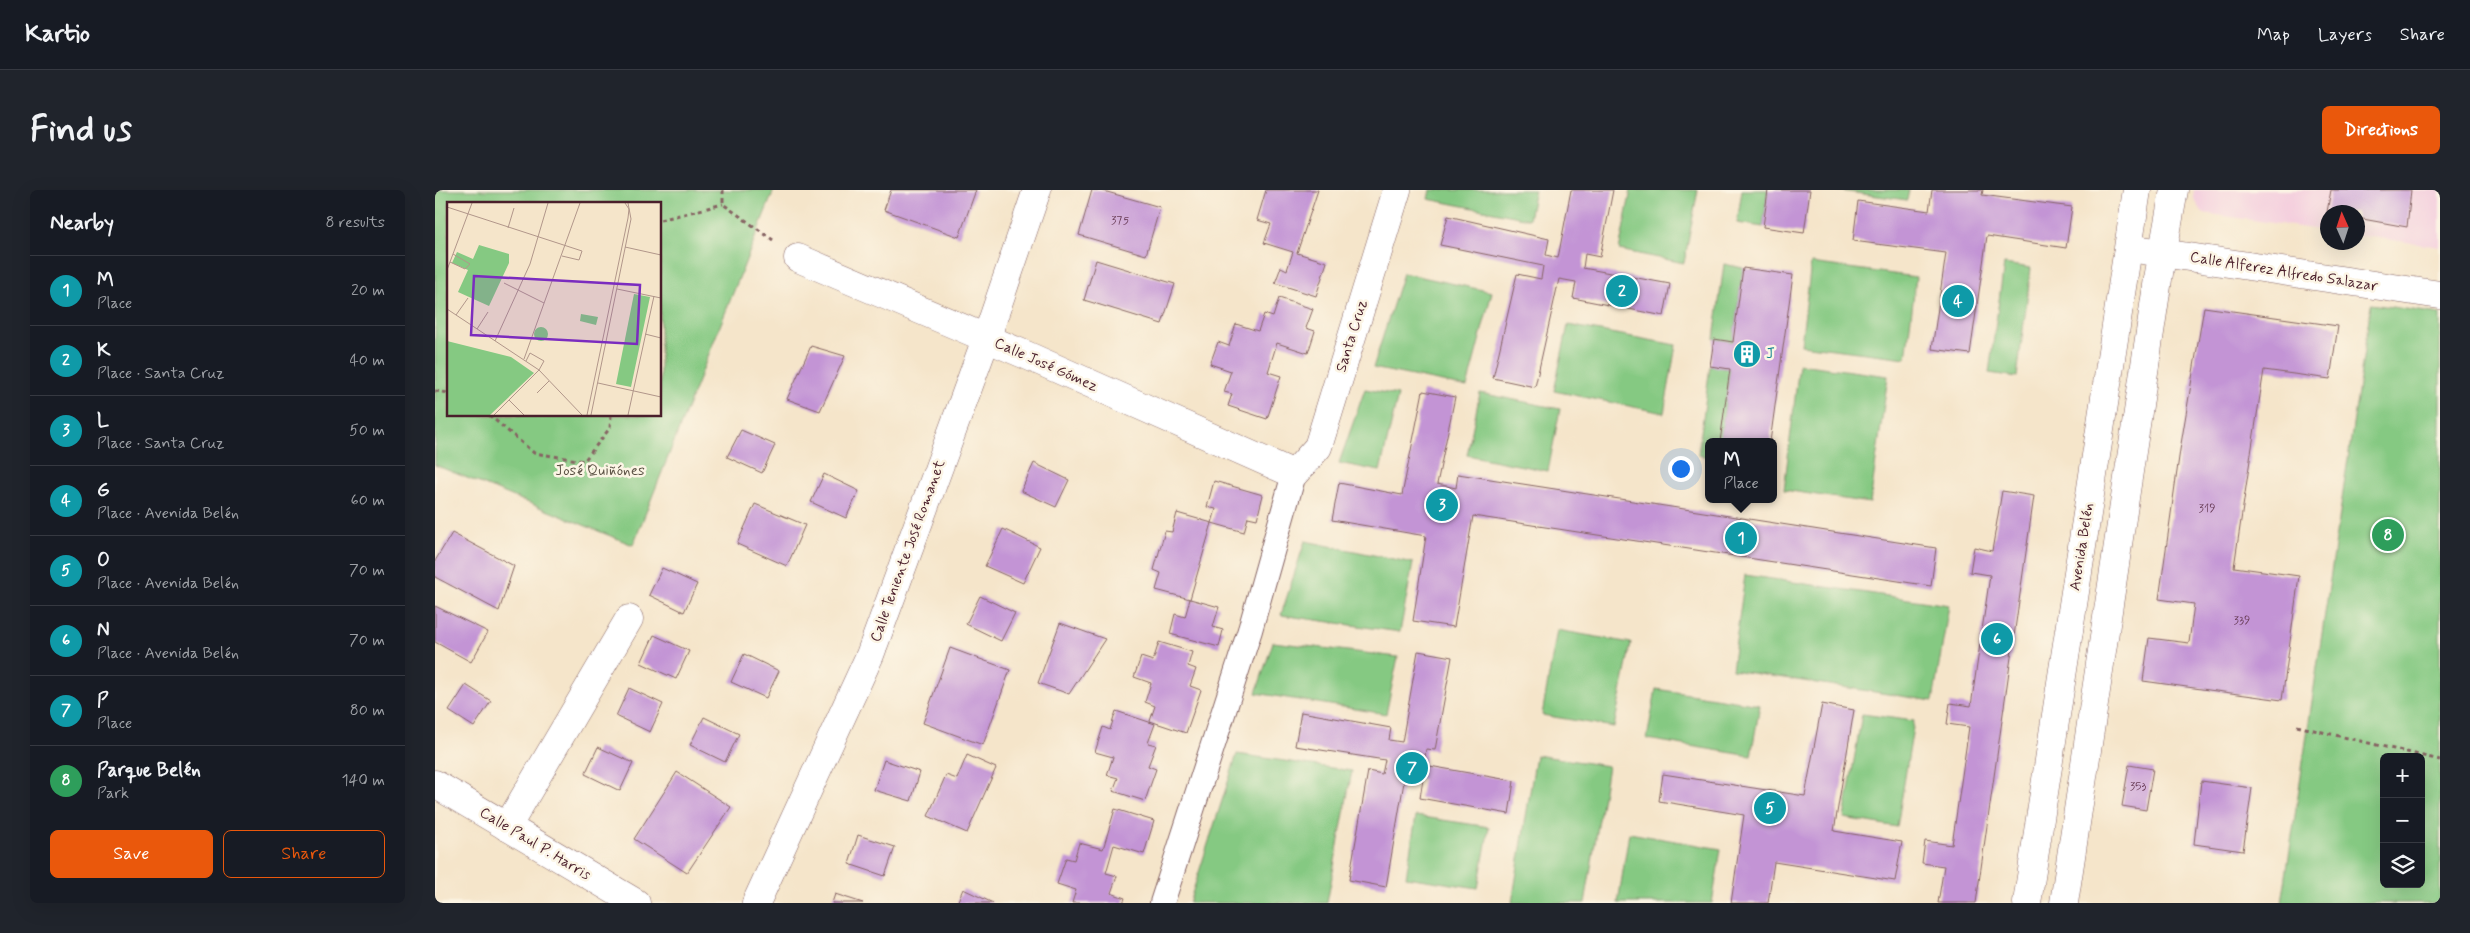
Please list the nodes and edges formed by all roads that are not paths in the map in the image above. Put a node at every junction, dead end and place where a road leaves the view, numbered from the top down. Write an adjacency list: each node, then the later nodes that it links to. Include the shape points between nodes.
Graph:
1 (1037, 190): 9 (street, Calle Teniente José Romanet)
2 (1397, 190): 10 (street, Santa Cruz, via 1318,447)
3 (2137, 190): 5 (street, Avenida Belén)
4 (2174, 190): 6 (street)
5 (2129, 248): 6 (street, Calle Alferez Alfredo Salazar); 17 (street, Avenida Belén)
6 (2163, 253): 8 (street, Calle Alferez Alfredo Salazar); 18 (street)
7 (798, 258): 9 (street, Calle José Gómez)
8 (2440, 295)
9 (986, 339): 10 (street, Calle José Gómez); 15 (street, Calle Teniente José Romanet, via 870,655)
10 (1294, 474): 16 (street, via 1250,630)
11 (629, 618): 13 (street)
12 (435, 784): 13 (street, Calle Paul P. Harris)
13 (507, 827): 14 (street, Calle Paul P. Harris)
14 (636, 903)
15 (756, 903)
16 (1162, 903)
17 (2027, 903)
18 (2064, 903)

